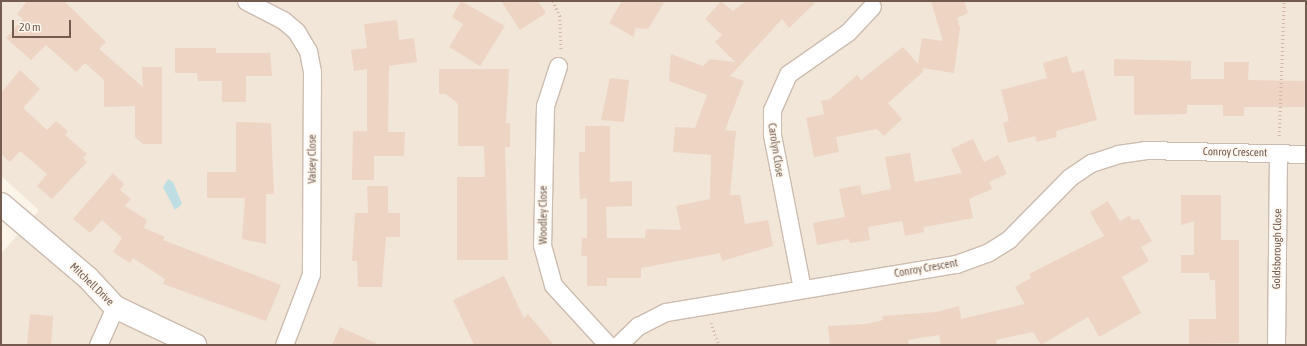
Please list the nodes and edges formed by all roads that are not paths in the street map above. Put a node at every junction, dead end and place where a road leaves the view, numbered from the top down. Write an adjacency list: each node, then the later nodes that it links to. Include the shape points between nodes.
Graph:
1 (246, 1): 11 (street, Vaisey Close, via 283,20 296,31 308,51 312,70 311,274)
2 (872, 6): 7 (street, Carolyn Close, via 848,32 788,74 772,110 772,134)
3 (558, 66): 12 (street, Woodley Close, via 545,106 542,245 553,285)
4 (1278, 153): 5 (street, Conroy Crescent); 7 (street, Conroy Crescent, via 1145,150 1118,154 1091,162 1070,177 1009,239 988,253 956,264); 14 (street, Goldsborough Close)
5 (1306, 154)
6 (1, 204): 8 (street, Mitchell Drive, via 88,278)
7 (802, 289): 13 (street, Conroy Crescent, via 706,305 652,318)
8 (115, 307): 9 (street); 10 (street, Mitchell Drive)
9 (98, 345)
10 (195, 345)
11 (284, 345)
12 (608, 345)
13 (618, 345)
14 (1276, 345)

